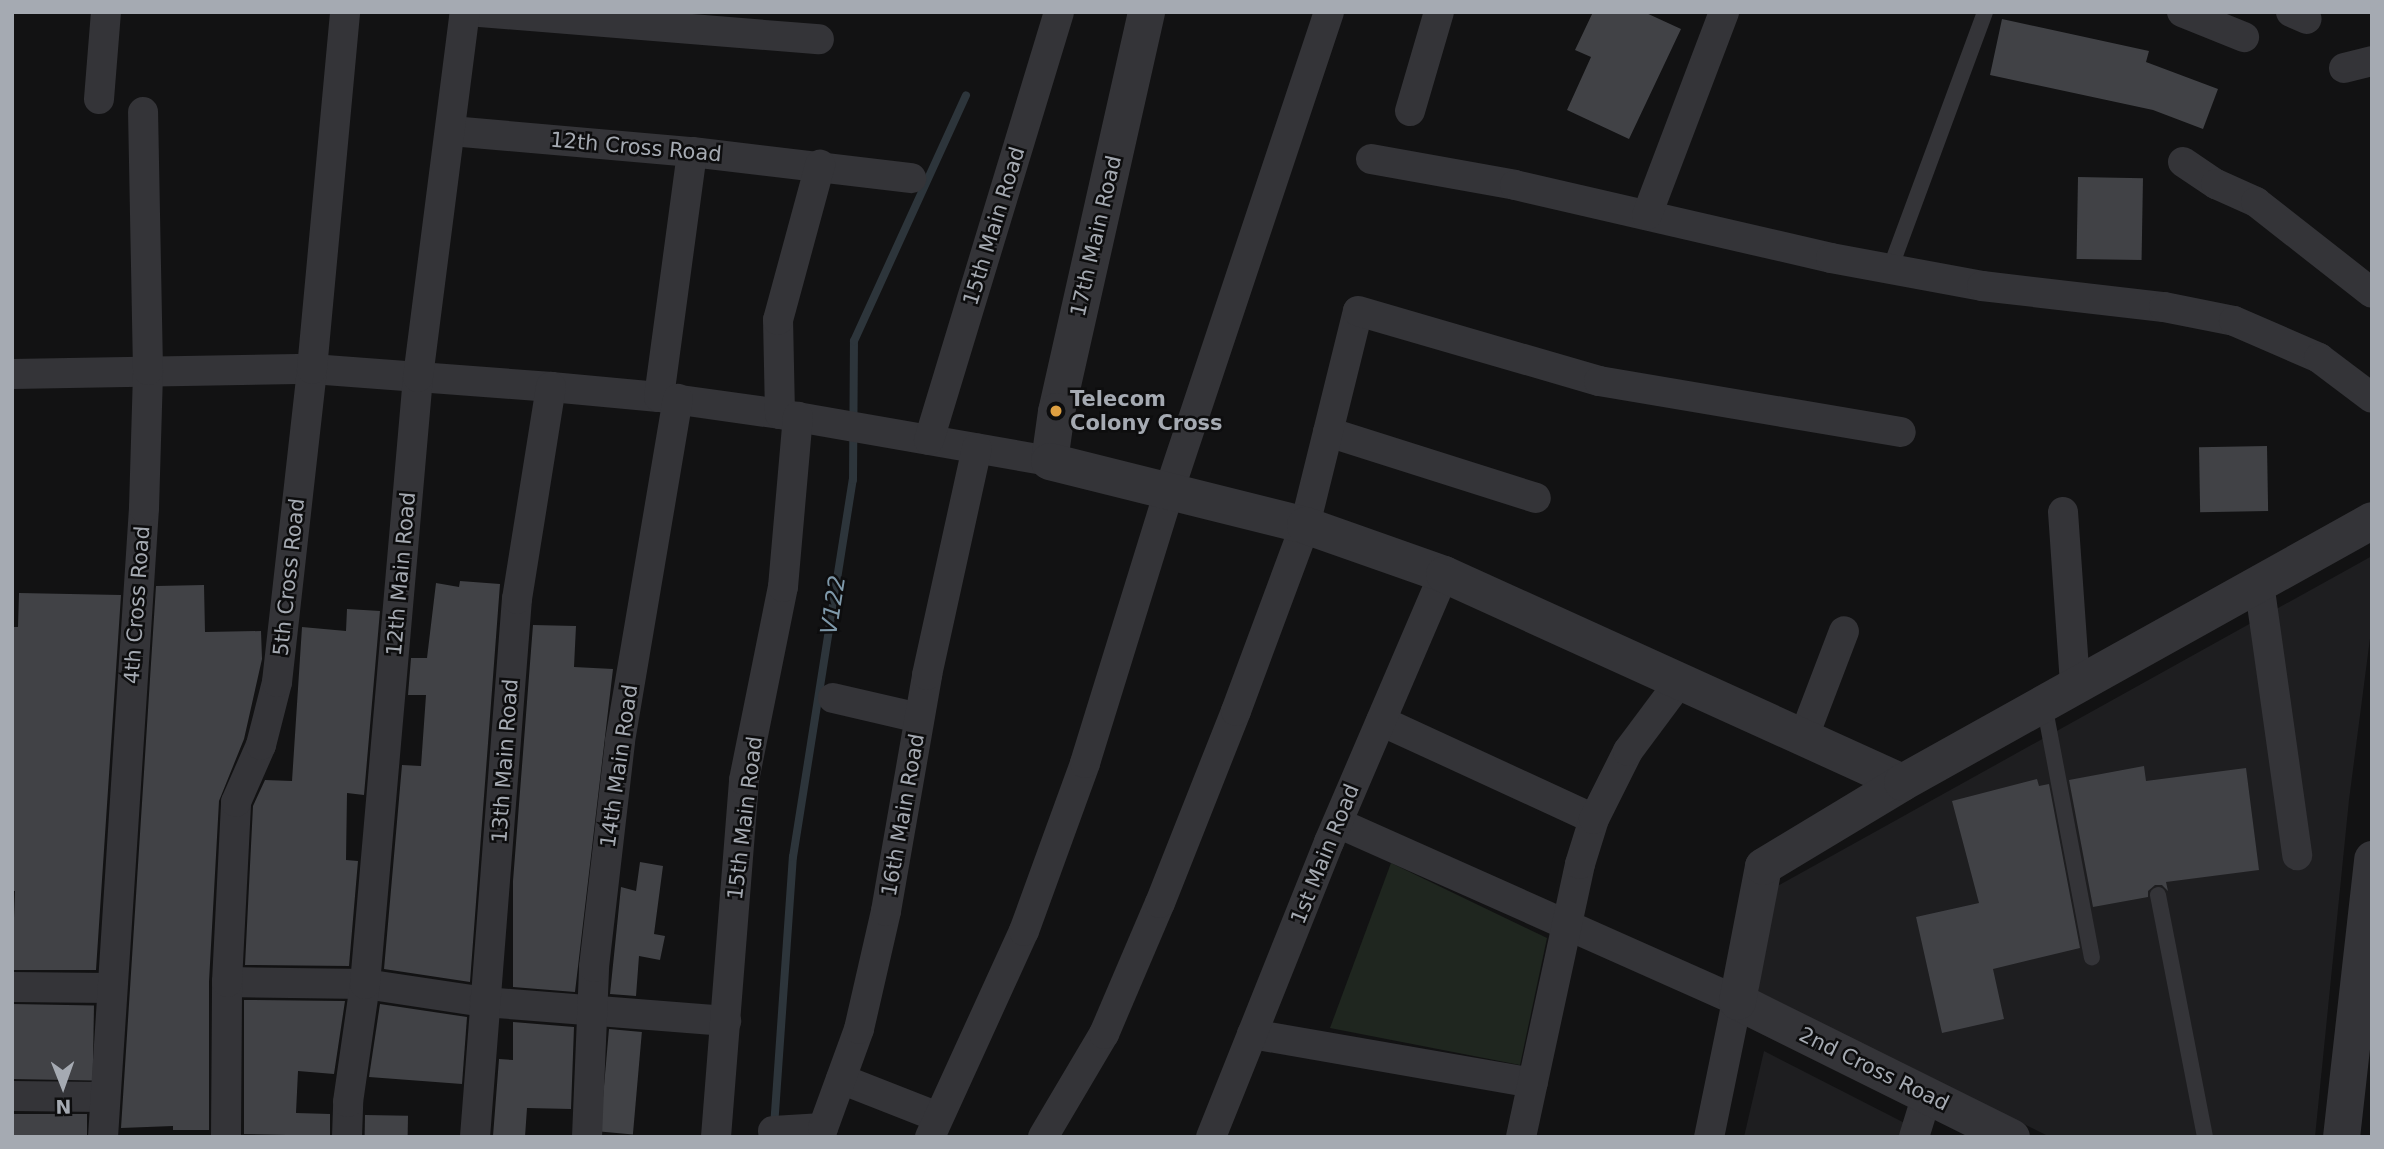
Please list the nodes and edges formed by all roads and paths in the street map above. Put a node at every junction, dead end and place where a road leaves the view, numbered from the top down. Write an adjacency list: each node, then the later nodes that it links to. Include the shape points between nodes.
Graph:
1 (106, 12): 14 (street)
2 (345, 12): 26 (street, 5th Cross Road)
3 (465, 12): 17 (street, 12th Main Road)
4 (480, 12): 13 (street)
5 (1059, 12): 36 (street, 15th Main Road)
6 (1146, 12): 38 (street, 17th Main Road, via 1056,411)
7 (1329, 12): 39 (street)
8 (1439, 12): 15 (street)
9 (1724, 12): 23 (street)
10 (1985, 12): 24 (lane)
11 (2182, 12): 12 (street)
12 (2244, 37)
13 (819, 39)
14 (99, 99)
15 (1410, 111)
16 (143, 112): 27 (street, 4th Cross Road)
17 (451, 131): 18 (street, 12th Cross Road); 29 (street, 12th Main Road)
18 (692, 152): 21 (street, 12th Cross Road); 31 (street, 14th Main Road)
19 (1371, 159): 23 (street)
20 (2183, 162): 25 (street, via 2256,202)
21 (820, 165): 22 (street, 12th Cross Road); 33 (street, 15th Main Road, via 778,320)
22 (911, 178)
23 (1647, 215): 24 (street)
24 (1890, 269): 32 (street, via 2234,321 2319,358)
25 (2372, 293)
26 (312, 369): 27 (street); 29 (street); 63 (street, 5th Cross Road, via 277,682 261,745 236,802)
27 (148, 370): 28 (street); 66 (street, 4th Cross Road, via 144,508)
28 (12, 374)
29 (418, 377): 30 (street); 64 (street, 12th Main Road)
30 (551, 387): 31 (street); 68 (street, 13th Main Road, via 517,600)
31 (668, 398): 33 (street); 69 (street, 14th Main Road, via 620,741)
32 (2372, 398)
33 (789, 415): 36 (street); 70 (street, 15th Main Road, via 783,587 744,780)
34 (1328, 432): 35 (street, via 1358,311 1599,381); 40 (street); 43 (street)
35 (1901, 432)
36 (929, 440): 37 (street)
37 (977, 448): 38 (street); 51 (street, 16th Main Road)
38 (1049, 461): 39 (street)
39 (1169, 491): 43 (street); 78 (street, via 1085,763 1024,931)
40 (1536, 498)
41 (2063, 513): 48 (street)
42 (2372, 520): 45 (street)
43 (1305, 525): 44 (street); 86 (street, via 1140,950 1104,1034)
44 (1444, 574): 47 (street); 52 (street, 1st Main Road)
45 (2259, 583): 48 (street); 57 (street)
46 (1844, 631): 53 (street)
47 (1681, 680): 53 (street); 55 (street, via 1628,751)
48 (2075, 685): 50 (street)
49 (833, 698): 51 (street)
50 (2044, 704): 54 (street); 61 (lane)
51 (919, 718): 73 (street, 16th Main Road, via 886,911 859,1029)
52 (1381, 721): 55 (street); 56 (street, 1st Main Road)
53 (1804, 736): 54 (street)
54 (1902, 782): 67 (street, via 1762,866)
55 (1594, 819): 60 (street)
56 (1338, 823): 60 (street); 71 (street, 1st Main Road)
57 (2297, 855)
58 (2372, 859): 62 (street)
59 (2158, 895): 92 (lane)
60 (1567, 927): 67 (street); 74 (street)
61 (2092, 957)
62 (2367, 962): 72 (street)
63 (228, 982): 64 (street); 81 (street, 5th Cross Road)
64 (365, 984): 68 (street); 82 (street, 12th Main Road)
65 (12, 988): 66 (street)
66 (110, 988): 77 (street, 4th Cross Road)
67 (1737, 1001): 75 (street, 2nd Cross Road); 89 (street)
68 (484, 1002): 69 (street); 83 (street, 13th Main Road)
69 (593, 1008): 70 (street); 84 (street, 14th Main Road)
70 (726, 1021): 85 (street, 15th Main Road)
71 (1252, 1034): 74 (street); 87 (street, 1st Main Road)
72 (2362, 1047): 93 (street)
73 (841, 1079): 78 (street); 79 (street, 16th Main Road, via 823,1128)
74 (1533, 1083): 88 (street)
75 (1927, 1095): 90 (street); 91 (street, 2nd Cross Road)
76 (12, 1096): 77 (street)
77 (104, 1097): 80 (street, 4th Cross Road)
78 (934, 1127)
79 (773, 1130)
80 (103, 1137)
81 (226, 1137)
82 (347, 1137)
83 (475, 1137)
84 (587, 1137)
85 (716, 1137)
86 (1043, 1137)
87 (1211, 1137)
88 (1521, 1137)
89 (1709, 1137)
90 (1914, 1137)
91 (2011, 1137)
92 (2205, 1137)
93 (2341, 1137)

